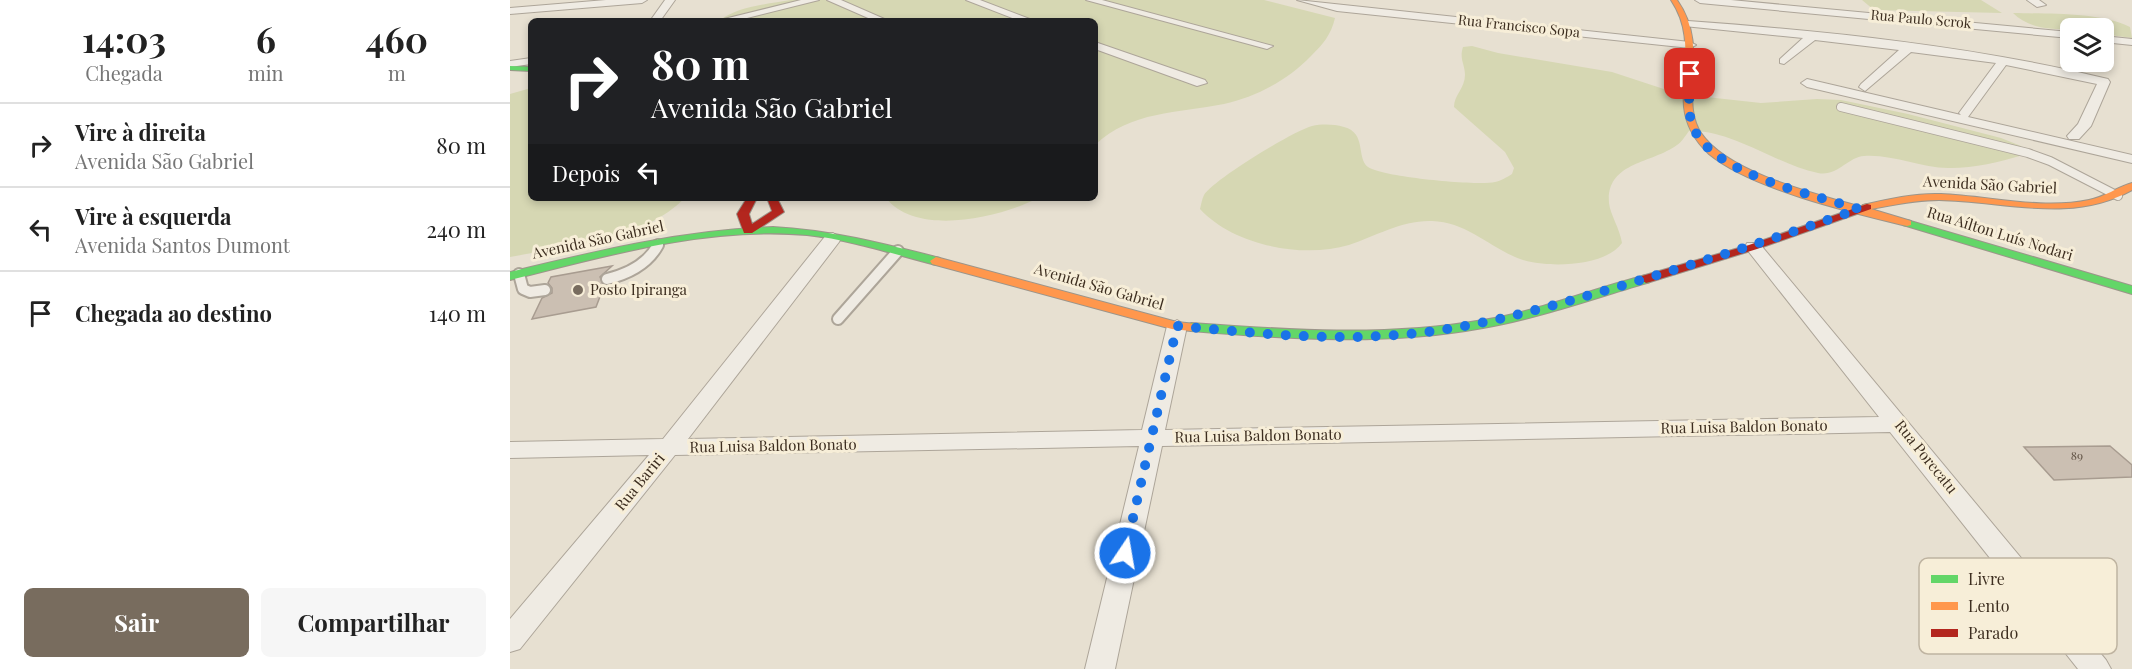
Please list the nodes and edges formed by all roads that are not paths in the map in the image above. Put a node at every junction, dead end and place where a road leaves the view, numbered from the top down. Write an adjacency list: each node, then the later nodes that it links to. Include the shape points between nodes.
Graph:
1 (642, 0): 11 (street)
2 (670, 0): 12 (street)
3 (814, 0): 13 (street)
4 (832, 0): 14 (street)
5 (972, 0): 15 (street)
6 (1091, 0): 23 (street)
7 (1302, 0): 10 (street, Rua Francisco Sopa)
8 (1674, 0): 16 (main road)
9 (1700, 0): 17 (street, Rua Paulo Scrok)
10 (1352, 4): 21 (street, Rua Francisco Sopa)
11 (510, 11)
12 (657, 18)
13 (734, 18)
14 (877, 18)
15 (1022, 18)
16 (1688, 24): 18 (street); 21 (main road, Rua Aílton Luís Nodari)
17 (2060, 34)
18 (1810, 37): 24 (street); 25 (street)
19 (2114, 40): 20 (street)
20 (2132, 42)
21 (1690, 45): 41 (main road, Rua Aílton Luís Nodari, via 1692,124 1702,142 1742,170)
22 (1098, 46): 30 (street)
23 (1267, 46)
24 (1907, 49): 26 (street); 32 (street)
25 (1784, 61)
26 (2003, 61): 34 (street); 35 (street, via 2104,81 2084,126)
27 (528, 62): 28 (street)
28 (510, 66): 29 (main road)
29 (528, 69)
30 (1201, 83)
31 (1807, 83): 36 (street)
32 (1865, 87)
33 (1841, 106): 38 (lane, via 2050,160)
34 (1966, 113)
35 (2074, 136)
36 (2132, 159)
37 (2132, 186): 38 (main road, Avenida São Gabriel)
38 (2118, 196): 41 (main road, Avenida São Gabriel, via 2069,206 1938,196)
39 (750, 201): 42 (main road)
40 (773, 201): 43 (main road)
41 (1859, 209): 49 (main road, Avenida São Gabriel); 54 (main road, Rua Aílton Luís Nodari)
42 (741, 212): 44 (main road, via 741,222); 46 (main road)
43 (778, 212): 44 (main road); 45 (main road)
44 (748, 231): 45 (main road, Avenida São Gabriel); 46 (main road, Avenida São Gabriel)
45 (806, 232): 47 (main road, Avenida São Gabriel)
46 (691, 238): 48 (main road, Avenida São Gabriel)
47 (833, 238): 50 (main road, Avenida São Gabriel); 59 (street, Rua Bariri)
48 (658, 244): 51 (main road, Avenida São Gabriel); 52 (lane, via 655,254 630,271)
49 (1752, 247): 56 (main road, Avenida São Gabriel, via 1530,313 1462,328 1382,336 1304,336); 57 (street, Rua Porecatu)
50 (898, 251): 55 (lane); 56 (main road, Avenida São Gabriel)
51 (515, 275): 53 (lane, via 523,289)
52 (607, 279)
53 (545, 290)
54 (2132, 290)
55 (838, 319)
56 (1177, 326): 58 (street)
57 (1899, 424): 58 (street, Rua Luisa Baldon Bonato); 61 (street, Rua Porecatu)
58 (1150, 438): 59 (street, Rua Luisa Baldon Bonato); 64 (street)
59 (668, 448): 60 (street, Rua Luisa Baldon Bonato); 62 (street, Rua Bariri)
60 (510, 450)
61 (2007, 558)
62 (510, 640)
63 (2084, 654): 65 (street, Rua Porecatu)
64 (1100, 669)
65 (2096, 669)

